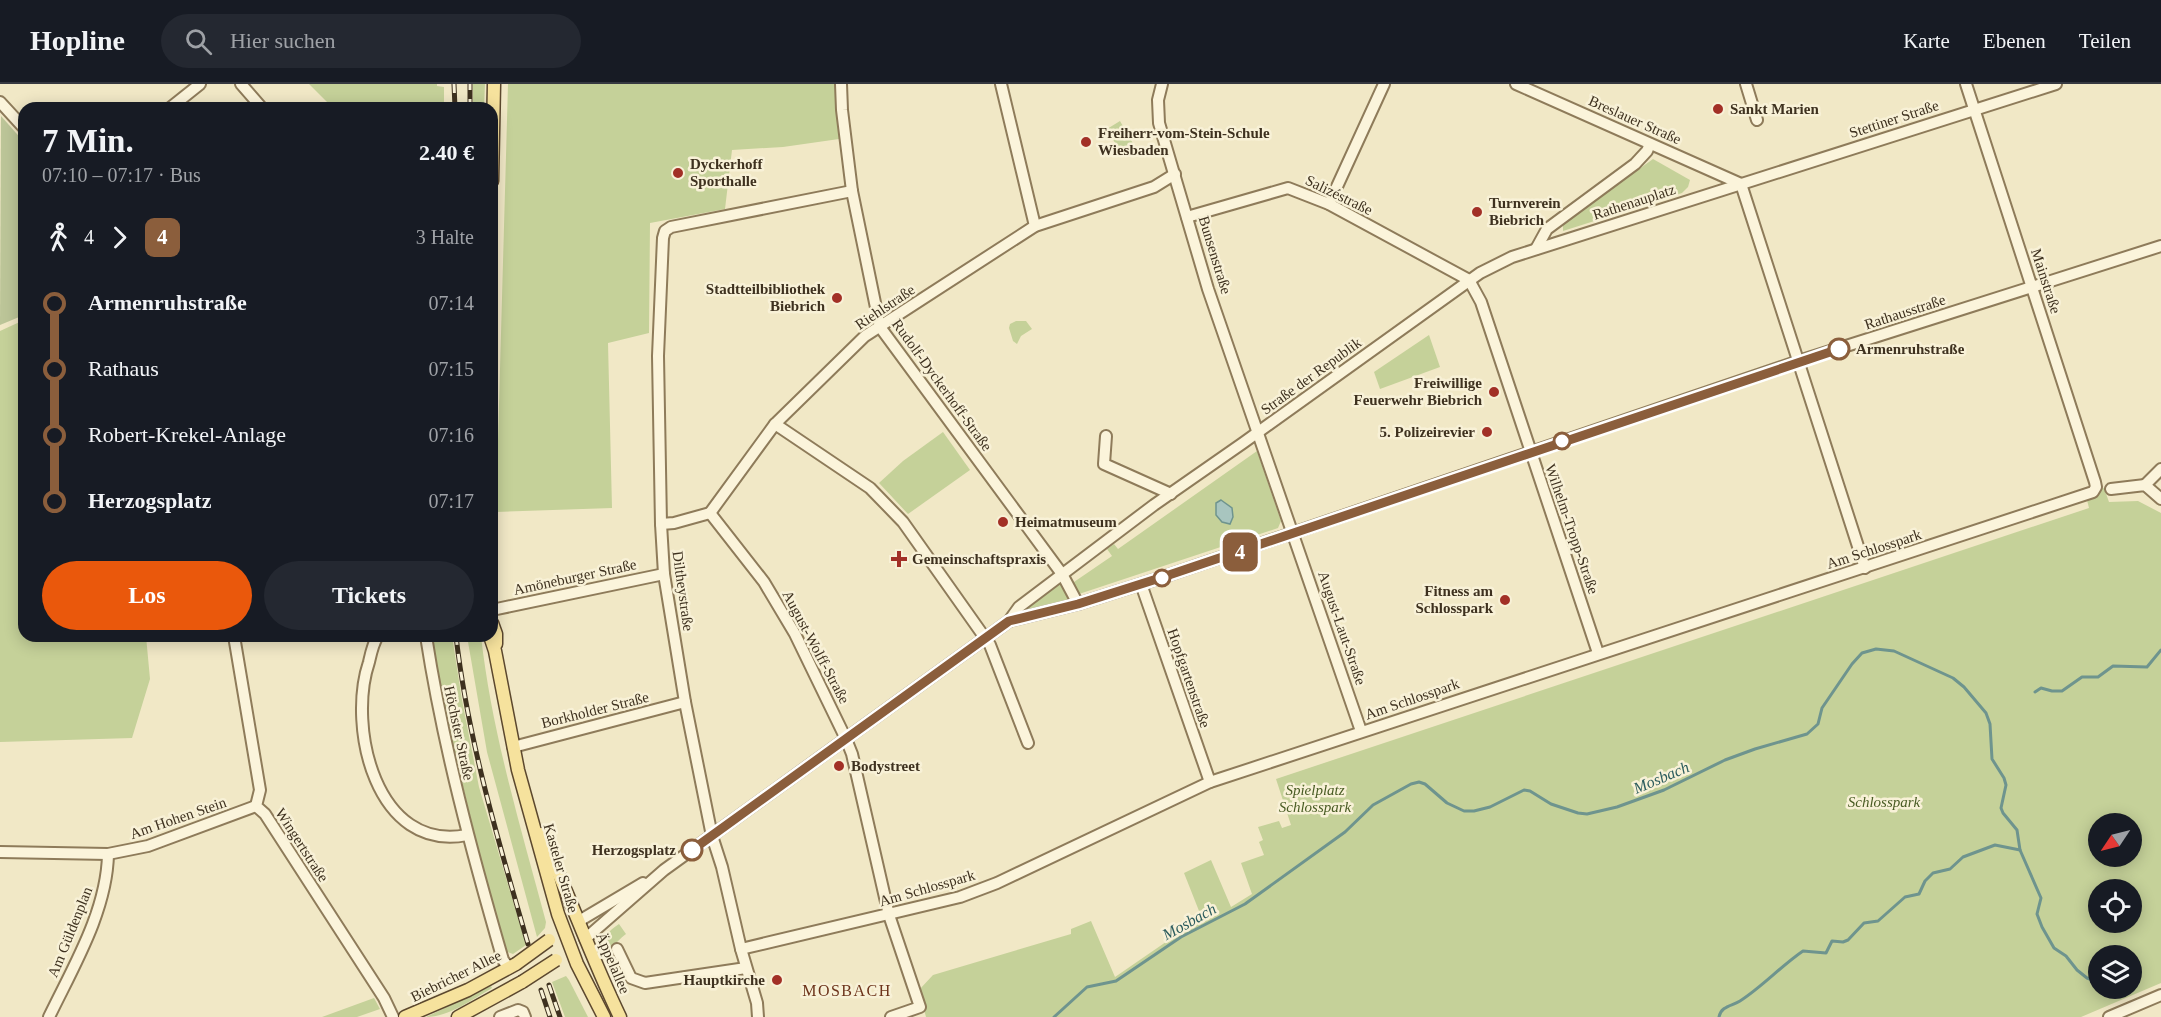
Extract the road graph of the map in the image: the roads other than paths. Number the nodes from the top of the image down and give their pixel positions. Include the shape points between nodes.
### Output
1 (200, 84) edge
2 (241, 84) edge
3 (495, 84) edge
4 (841, 84) edge
5 (1001, 84) edge
6 (1162, 84) edge
7 (1384, 84) edge
8 (1746, 84) edge
9 (1966, 84) edge
10 (2056, 84) edge
11 (1522, 85) edge
12 (178, 102) edge
13 (257, 102) edge
14 (494, 102) edge
15 (1, 104) edge
16 (1974, 110) junction
17 (1757, 120) dead end
18 (18, 122) edge
19 (1650, 144) junction
20 (1174, 174) junction
21 (1741, 184) junction
22 (852, 191) junction
23 (1329, 204) junction
24 (1187, 217) junction
25 (1035, 226) junction
26 (2161, 246) edge
27 (1536, 249) junction
28 (1468, 280) junction
29 (2032, 287) junction
30 (880, 327) junction
31 (1799, 362) junction
32 (776, 424) junction
33 (1258, 433) junction
34 (1106, 436) dead end
35 (1530, 452) junction
36 (2161, 469) edge
37 (2145, 485) junction
38 (2096, 487) joint
39 (2111, 489) dead end
40 (1171, 494) junction
41 (2161, 499) edge
42 (710, 513) junction
43 (661, 524) junction
44 (1293, 534) junction
45 (1865, 568) junction
46 (664, 574) junction
47 (1062, 574) junction
48 (1141, 584) junction
49 (1078, 604) junction
50 (498, 609) edge
51 (1009, 621) junction
52 (985, 638) junction
53 (235, 642) edge
54 (374, 642) edge
55 (427, 642) edge
56 (492, 642) edge
57 (496, 642) edge
58 (495, 651) junction
59 (1598, 653) junction
60 (685, 702) junction
61 (1361, 732) junction
62 (846, 739) junction
63 (1028, 743) dead end
64 (513, 747) junction
65 (1210, 782) junction
66 (524, 794) junction
67 (256, 806) junction
68 (467, 835) junction
69 (712, 836) junction
70 (0, 852) edge
71 (108, 854) junction
72 (664, 870) junction
73 (889, 915) junction
74 (579, 921) junction
75 (564, 930) junction
76 (585, 939) junction
77 (572, 949) junction
78 (617, 949) dead end
79 (741, 949) junction
80 (513, 965) junction
81 (746, 968) junction
82 (2161, 995) edge
83 (465, 1016) edge
84 (49, 1017) edge
85 (393, 1017) edge
86 (405, 1017) edge
87 (500, 1017) edge
88 (525, 1017) edge
89 (604, 1017) edge
90 (620, 1017) edge
91 (758, 1017) edge
92 (891, 1017) edge
93 (2109, 1017) edge

1 - 12 street
2 - 13 street
3 - 14 main road
4 - 22 street, Rudolf-Dyckerhoff-Straße
5 - 25 street
6 - 20 street, Bunsenstraße via 1159,123
7 - 23 street
8 - 17 street
9 - 16 street, Mainstraße
10 - 16 street, Stettiner Straße
11 - 19 street, Breslauer Straße
15 - 18 street
16 - 21 street, Stettiner Straße
16 - 29 street, Mainstraße
19 - 21 street, Breslauer Straße
19 - 27 street, Rathenauplatz via 1635,164 1547,228
20 - 24 street, Bunsenstraße
20 - 25 street, Riehlstraße via 1154,187
21 - 27 street, Rathenauplatz
21 - 31 street
22 - 30 street, Rudolf-Dyckerhoff-Straße
22 - 43 street, Diltheystraße via 665,231 658,356
23 - 24 street, Salizéstraße via 1288,188
23 - 28 street, Salizéstraße
24 - 33 street, Bunsenstraße
25 - 30 street, Riehlstraße
26 - 29 street, Rathausstraße
27 - 28 street, Rathenauplatz
28 - 33 street, Straße der Republik
28 - 35 street, Wilhelm-Tropp-Straße via 1482,302
29 - 31 street, Rathausstraße
29 - 38 street, Mainstraße
30 - 32 street, Riehlstraße via 865,336
30 - 47 street, Rudolf-Dyckerhoff-Straße
31 - 35 street, Rathausstraße
31 - 45 street
32 - 42 street, Riehlstraße
32 - 52 street via 870,488 897,516
33 - 40 street, Straße der Republik
33 - 44 street, Bunsenstraße
34 - 40 street via 1104,464
35 - 44 street, Rathausstraße
35 - 59 street, Wilhelm-Tropp-Straße
36 - 37 street
37 - 39 street
37 - 41 street
38 - 45 street, Am Schlosspark via 2091,494
40 - 47 street, Straße der Republik
42 - 43 street
42 - 62 street, August-Wolff-Straße via 764,582 795,634
43 - 46 street, Diltheystraße
44 - 48 street, Rathausstraße
44 - 61 street, August-Laut-Straße
45 - 59 street, Am Schlosspark
46 - 50 street, Amöneburger Straße
46 - 60 street, Diltheystraße
47 - 49 street, Rudolf-Dyckerhoff-Straße
47 - 51 street, Straße der Republik via 1019,607
48 - 49 street, Rathausstraße
48 - 65 street, Hopfgartenstraße
49 - 51 street, Rathausstraße
51 - 52 street, Straße der Republik
52 - 62 street, Straße der Republik
52 - 63 street
53 - 67 street, Wingertstraße via 260,790
54 - 68 street via 362,702 364,735 376,782 393,808 411,825 443,837
55 - 68 street, Höchster Straße
56 - 58 main road, Kasteler Straße
57 - 58 main road, Kasteler Straße
58 - 64 main road, Kasteler Straße
59 - 61 street, Am Schlosspark
60 - 64 street, Borkholder Straße
60 - 69 street, Diltheystraße
61 - 65 street, Am Schlosspark
62 - 69 street, Straße der Republik
62 - 73 street, August-Wolff-Straße
64 - 66 main road, Kasteler Straße
65 - 73 street, Am Schlosspark via 997,884 949,901
66 - 74 main road, Kasteler Straße
66 - 75 main road, Kasteler Straße
67 - 71 street, Am Hohen Stein via 148,846
67 - 85 street, Wingertstraße via 265,814
68 - 80 street, Höchster Straße via 503,960
69 - 72 street, Straße der Republik
69 - 79 street, Diltheystraße
70 - 71 street, Am Hohen Stein
71 - 84 street, Am Güldenplan via 108,872 98,911
72 - 74 street, Straße der Republik
72 - 76 street, Straße der Republik
73 - 79 street, Am Schlosspark
73 - 92 street, August-Wolff-Straße via 920,1006
74 - 75 main road, Biebricher Allee
74 - 76 main road, Äppelallee
75 - 77 main road, Kasteler Straße
75 - 80 main road, Biebricher Allee, bridge
76 - 77 main road
76 - 90 main road, Äppelallee
77 - 83 main road, bridge
77 - 89 main road, Äppelallee
78 - 81 street via 634,980 651,982
79 - 81 street, Diltheystraße
80 - 86 main road, Biebricher Allee via 468,990
81 - 91 street, Diltheystraße
82 - 93 street
87 - 88 street via 518,1010

